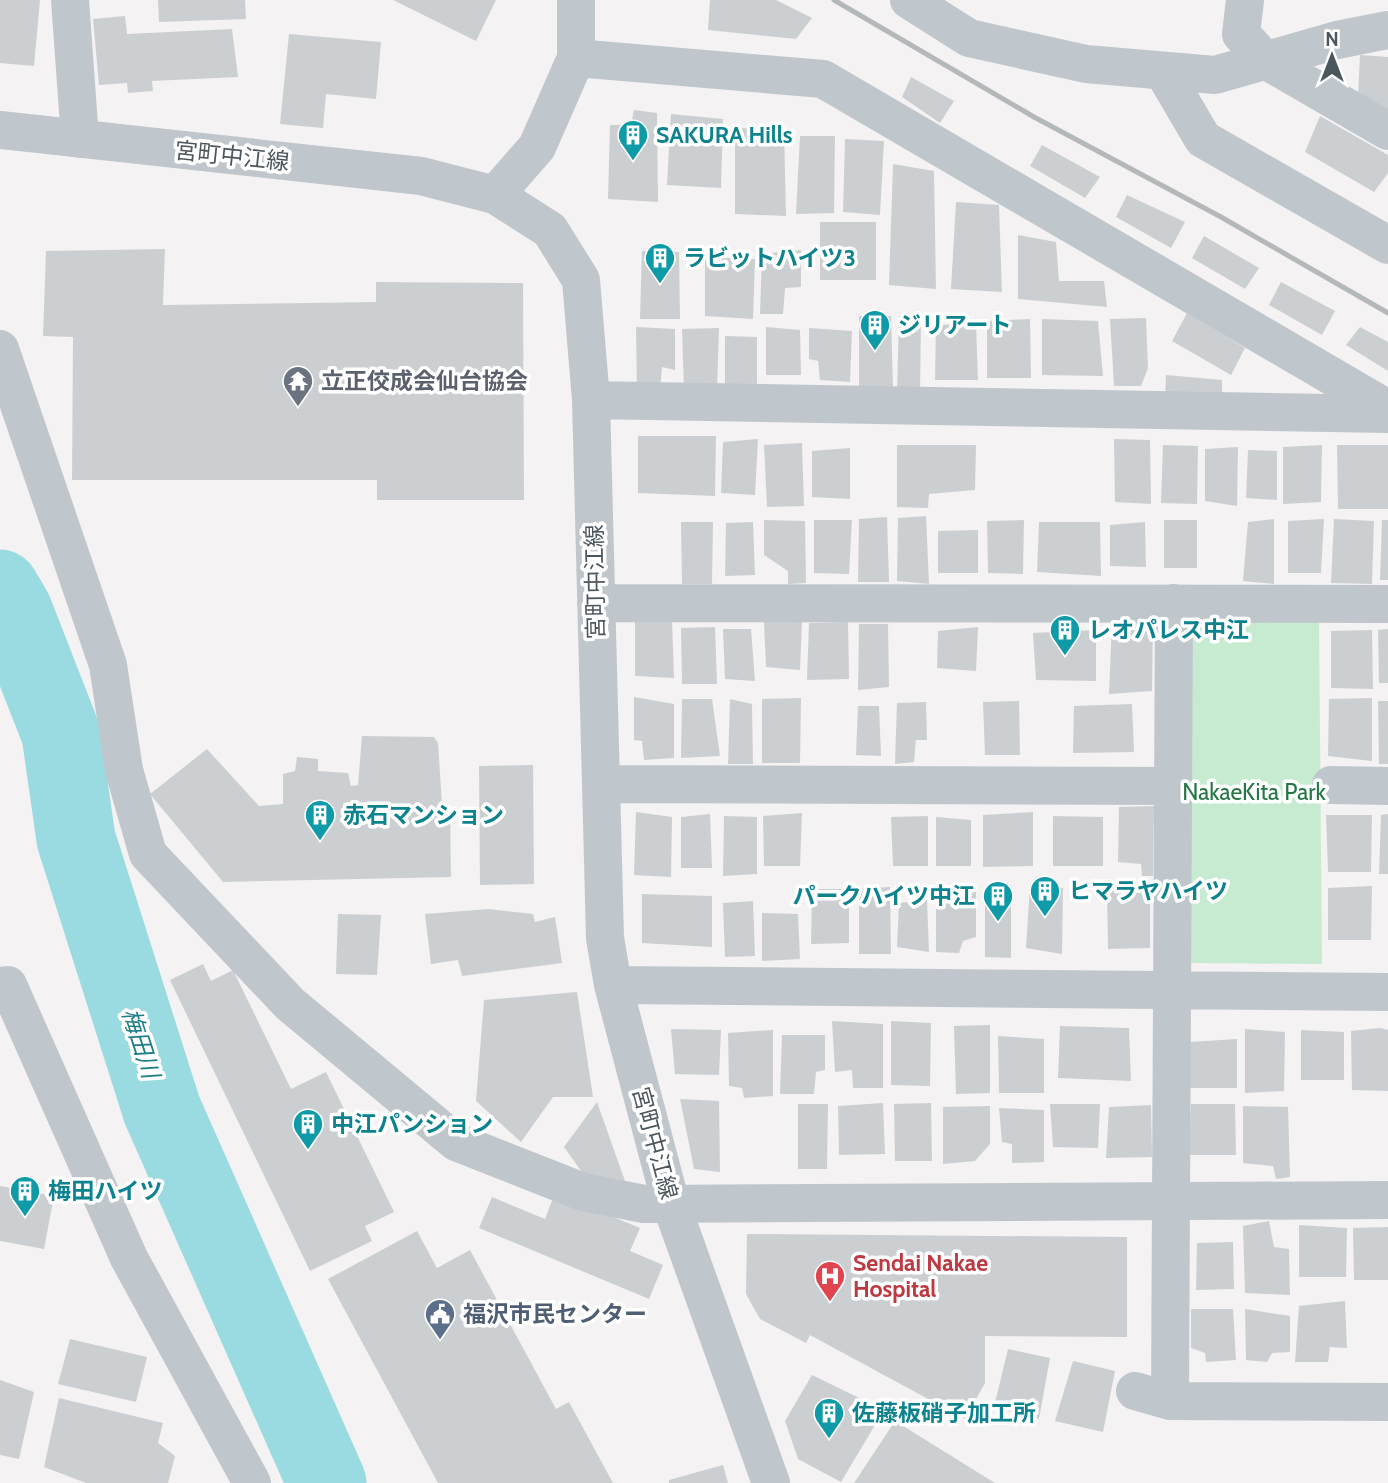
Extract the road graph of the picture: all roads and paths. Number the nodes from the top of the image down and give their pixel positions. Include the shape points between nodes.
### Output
1 (70, 0) edge
2 (576, 0) edge
3 (909, 0) edge
4 (1245, 0) edge
5 (1388, 30) edge
6 (576, 58) junction
7 (1265, 60) junction
8 (1163, 71) junction
9 (0, 131) edge
10 (1388, 131) edge
11 (80, 139) junction
12 (495, 195) junction
13 (1388, 245) edge
14 (0, 349) edge
15 (591, 400) junction
16 (1388, 409) edge
17 (1388, 415) edge
18 (596, 603) junction
19 (1174, 603) junction
20 (1388, 604) edge
21 (601, 784) junction
22 (1331, 785) dead end
23 (1173, 786) junction
24 (1388, 786) edge
25 (613, 985) junction
26 (0, 986) edge
27 (1172, 990) junction
28 (1388, 992) edge
29 (1171, 1199) junction
30 (1388, 1200) edge
31 (671, 1204) junction
32 (1388, 1402) edge
33 (252, 1483) edge
34 (771, 1483) edge

1 - 11 street
2 - 6 street
3 - 8 street via 970,38 1086,64
4 - 7 street via 1241,34
5 - 7 street
6 - 12 street via 537,147
6 - 16 street via 823,79
7 - 8 street via 1215,75
7 - 10 street
8 - 13 street via 1203,139
9 - 11 street, 宮町中江線
11 - 12 street, 宮町中江線 via 421,176
12 - 15 street, 宮町中江線 via 550,230 581,280
14 - 31 street via 108,664 124,770 148,854 290,1004 456,1142 583,1192 644,1204
15 - 17 street
15 - 18 street, 宮町中江線
18 - 19 street
18 - 21 street, 宮町中江線
19 - 20 street
19 - 23 street
21 - 23 street
21 - 25 street, 宮町中江線 via 605,938
22 - 24 street
23 - 27 street
25 - 27 street
25 - 31 street, 宮町中江線
26 - 33 street via 8,985 129,1258
27 - 28 street
27 - 29 street
29 - 30 street
29 - 31 street
29 - 32 street via 1152,1396
31 - 34 street, 宮町中江線

